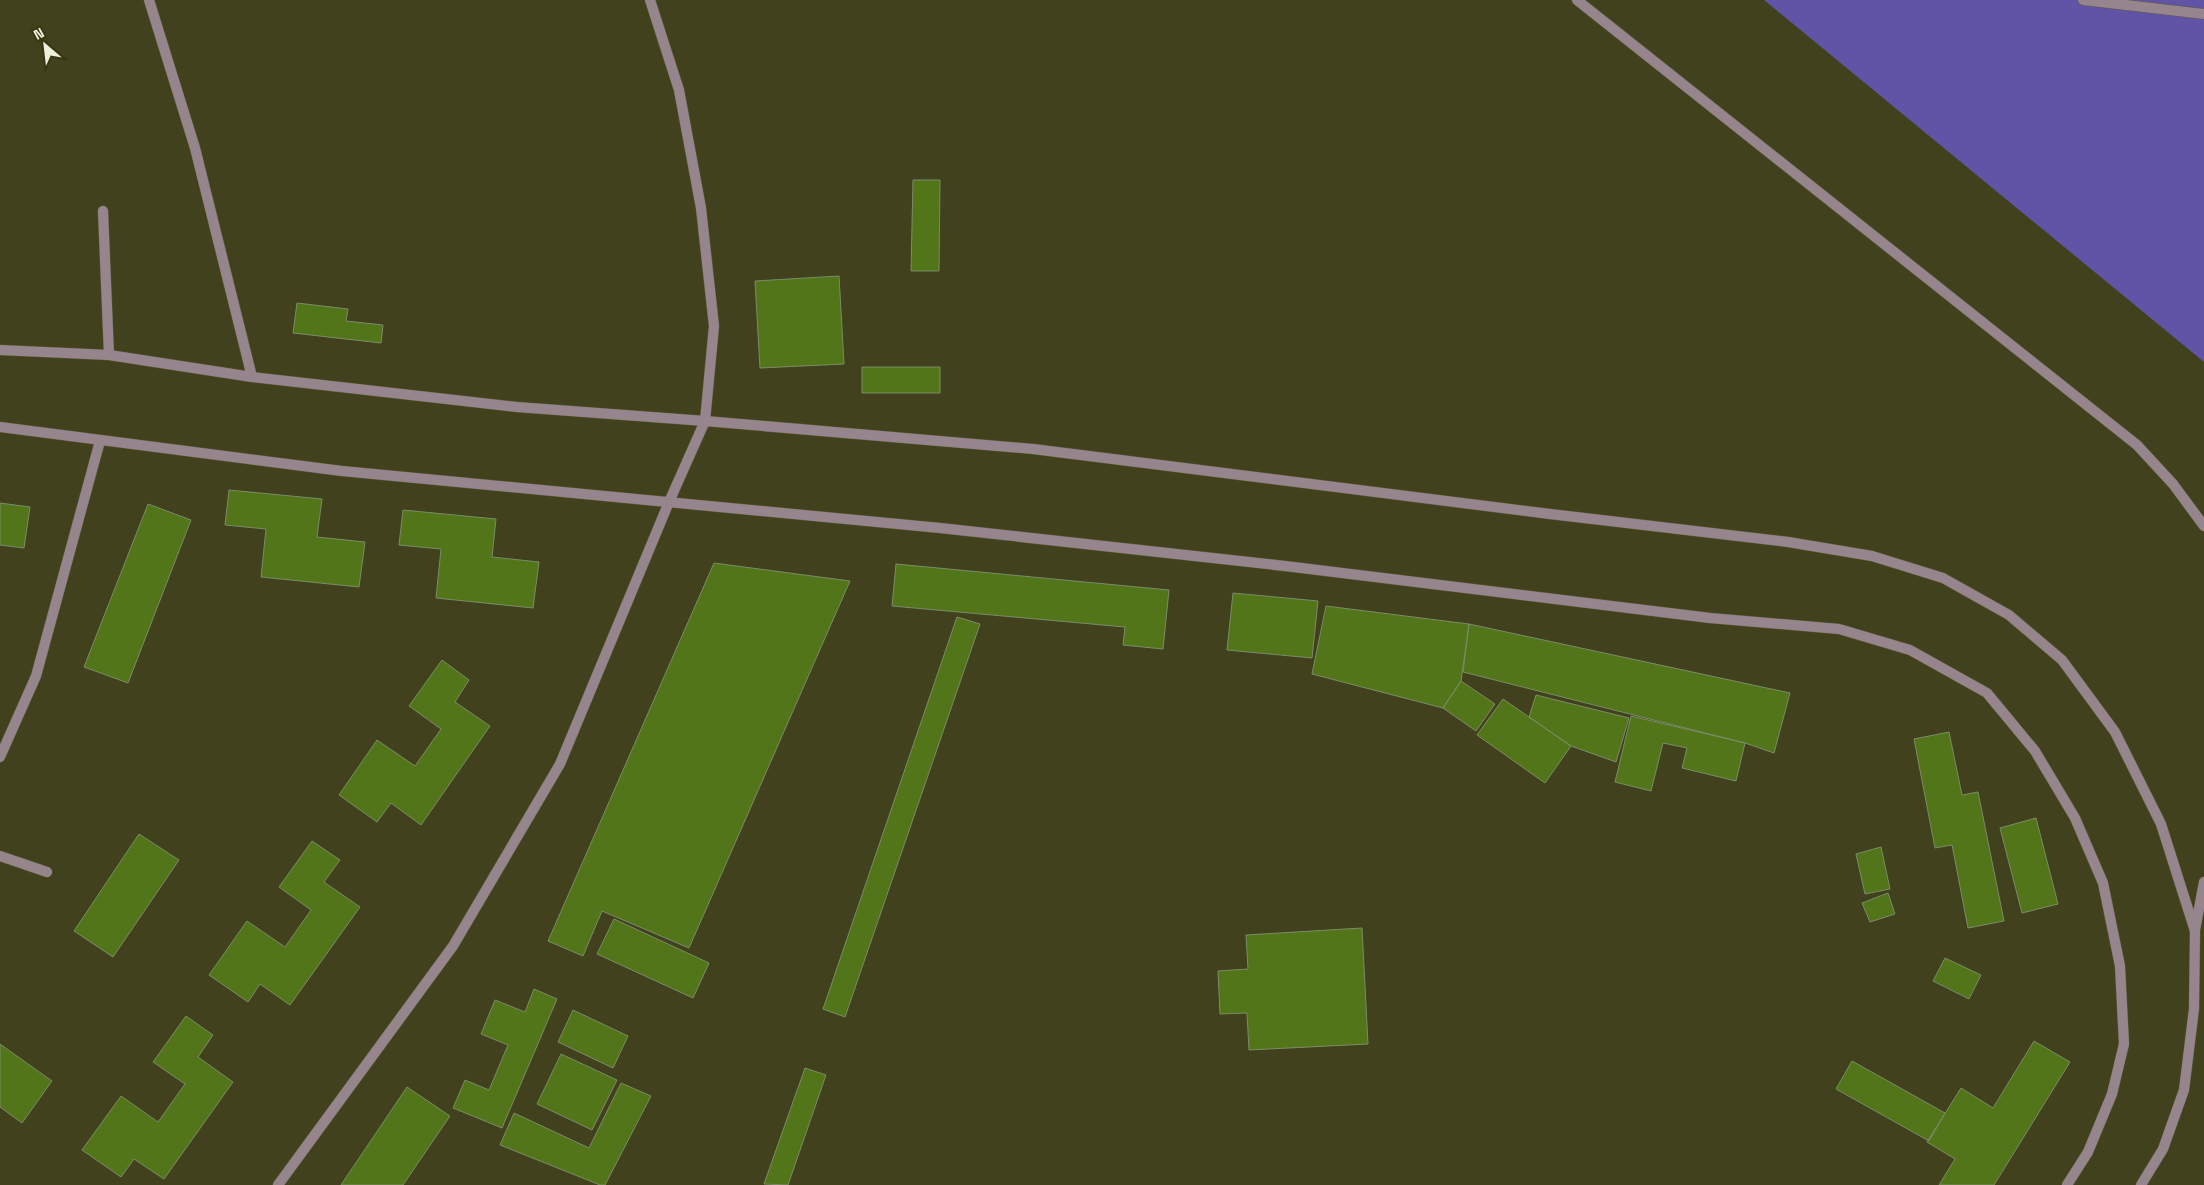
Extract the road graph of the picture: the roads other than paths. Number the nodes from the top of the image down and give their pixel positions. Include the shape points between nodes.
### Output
1 (149, 0) edge
2 (650, 0) edge
3 (1577, 0) edge
4 (2083, 0) edge
5 (2204, 14) edge
6 (103, 211) dead end
7 (0, 350) edge
8 (109, 355) junction
9 (252, 376) junction
10 (705, 421) junction
11 (0, 427) edge
12 (100, 441) junction
13 (669, 502) junction
14 (2204, 526) edge
15 (0, 757) edge
16 (0, 856) edge
17 (47, 872) dead end
18 (2204, 882) edge
19 (2195, 931) junction
20 (278, 1185) edge
21 (2067, 1185) edge
22 (2142, 1185) edge

1 - 9 street via 195,148
2 - 10 street via 679,90 702,208 714,326
3 - 14 street via 2138,445 2174,484
4 - 5 street
6 - 8 street
7 - 8 street
8 - 9 street
9 - 10 street via 517,407
10 - 13 street
10 - 19 street via 1033,450 1788,542 1872,556 1944,578 2009,615 2062,660 2115,732 2161,824
11 - 12 street
12 - 13 street via 342,471
12 - 15 street via 36,676
13 - 20 street via 560,764 453,946
13 - 21 street via 940,528 1710,618 1839,629 1910,650 1987,694 2035,751 2075,818 2103,883 2120,966 2124,1044 2112,1094 2088,1152
16 - 17 street
18 - 19 street
19 - 22 street via 2194,1009 2184,1090 2163,1149

